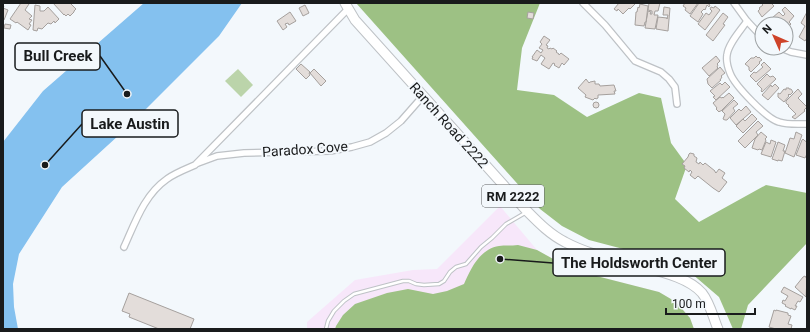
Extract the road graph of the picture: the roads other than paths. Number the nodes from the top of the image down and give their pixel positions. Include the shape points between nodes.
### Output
1 (583, 3) edge
2 (734, 3) edge
3 (347, 6) edge
4 (747, 21) junction
5 (754, 28) edge
6 (794, 53) edge
7 (807, 55) edge
8 (423, 96) junction
9 (677, 104) dead end
10 (807, 124) edge
11 (195, 165) junction
12 (527, 211) junction
13 (124, 247) dead end
14 (326, 329) edge
15 (718, 329) edge

1 - 9 street via 635,61 661,72 669,79 675,87
2 - 4 street
3 - 8 main road, Ranch Road 2222 / RM 2222 via 355,20
3 - 11 street
4 - 5 street
4 - 10 street via 727,54 730,74 736,84 773,120 780,123
6 - 7 street
8 - 11 street, Paradox Cove via 401,121 386,133 358,146 330,150 217,156
8 - 12 main road, Ranch Road 2222 / RM 2222
11 - 13 street via 167,179 152,192
12 - 14 lane via 506,224 466,264 456,267 439,284 424,285 403,281 354,294 334,311
12 - 15 main road, Ranch Road 2222 / RM 2222 via 541,226 564,242 690,283 701,292 709,304

